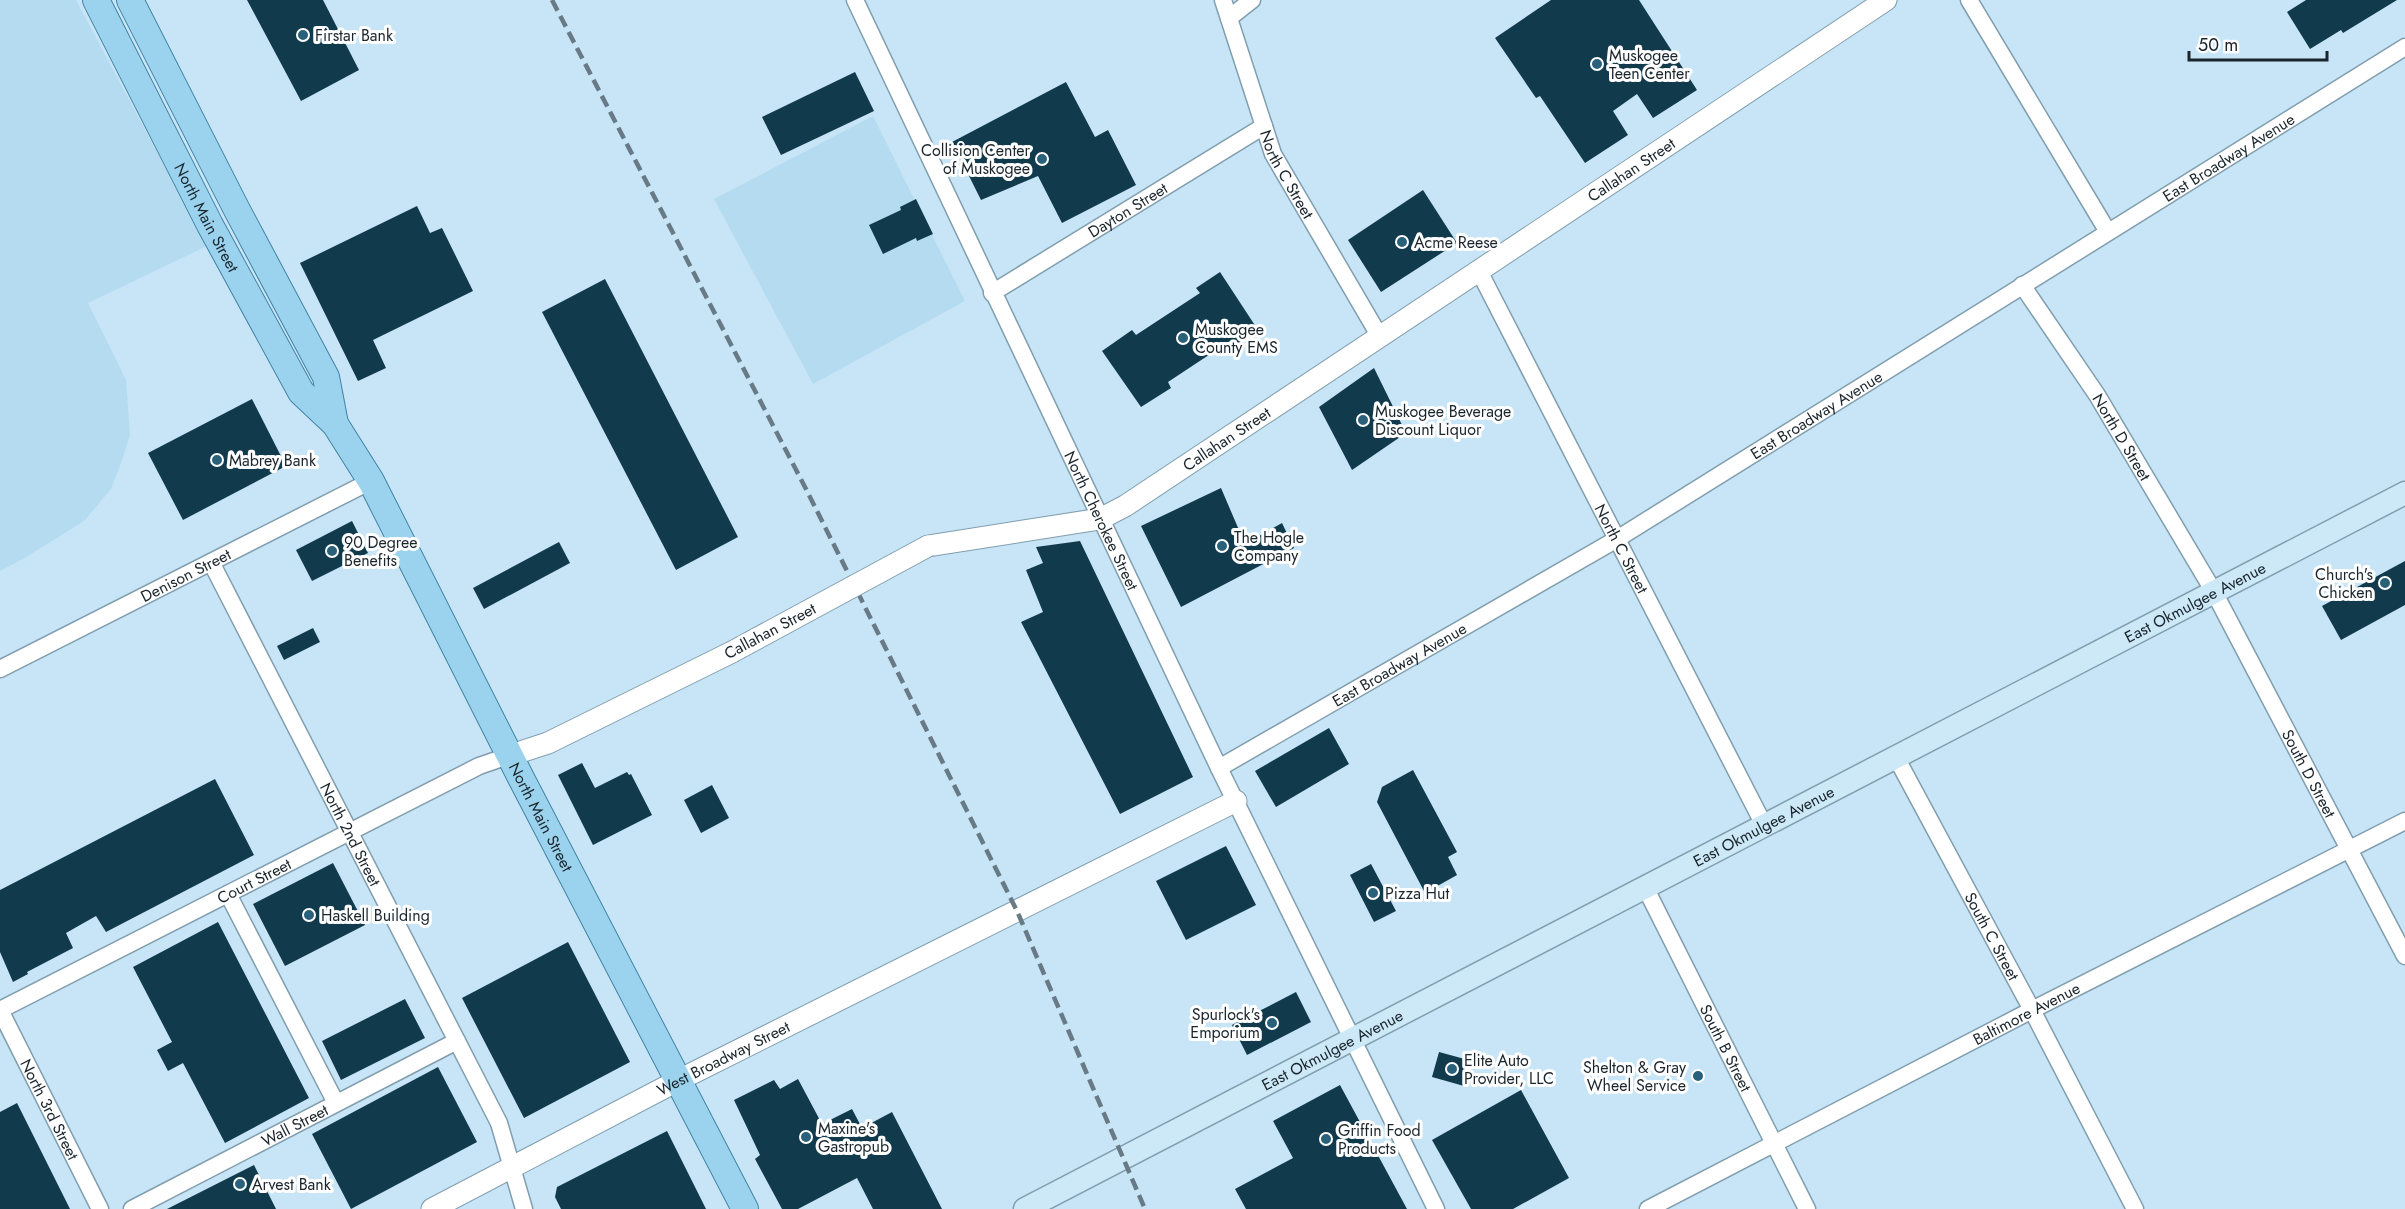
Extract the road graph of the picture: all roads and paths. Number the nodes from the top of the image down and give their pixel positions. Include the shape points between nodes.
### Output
1 (96, 0) edge
2 (130, 0) edge
3 (855, 0) edge
4 (1223, 0) edge
5 (1252, 0) edge
6 (1886, 0) edge
7 (1969, 0) edge
8 (1228, 18) junction
9 (2405, 47) edge
10 (1264, 126) junction
11 (2108, 232) junction
12 (1479, 271) junction
13 (2022, 285) junction
14 (992, 293) junction
15 (1380, 337) junction
16 (335, 424) junction
17 (371, 481) junction
18 (2405, 494) edge
19 (1100, 519) junction
20 (1617, 539) junction
21 (211, 562) junction
22 (2214, 592) junction
23 (0, 669) edge
24 (511, 755) junction
25 (1897, 759) junction
26 (1219, 768) junction
27 (1236, 801) junction
28 (2405, 821) edge
29 (1764, 825) junction
30 (350, 832) junction
31 (2349, 851) junction
32 (1645, 887) junction
33 (228, 894) junction
34 (2405, 956) edge
35 (0, 1010) edge
36 (2032, 1010) junction
37 (1353, 1039) junction
38 (457, 1041) junction
39 (680, 1080) junction
40 (336, 1103) junction
41 (1774, 1145) junction
42 (512, 1167) junction
43 (100, 1209) edge
44 (132, 1209) edge
45 (432, 1209) edge
46 (524, 1209) edge
47 (745, 1209) edge
48 (1025, 1209) edge
49 (1436, 1209) edge
50 (1648, 1209) edge
51 (1808, 1209) edge
52 (2135, 1209) edge

1 - 16 main road, North Main Street via 210,225 301,392
2 - 16 main road, North Main Street via 326,377
3 - 14 street, North Cherokee Street
4 - 8 street, North C Street
5 - 8 street
6 - 12 street, Callahan Street
7 - 11 street
8 - 10 street, North C Street
9 - 11 street, East Broadway Avenue
10 - 14 street, Dayton Street
10 - 15 street, North C Street via 1273,154
11 - 13 street, East Broadway Avenue
12 - 15 street, Callahan Street
12 - 20 street, North C Street
13 - 20 street, East Broadway Avenue
13 - 22 street, North D Street via 2097,395
14 - 19 street, North Cherokee Street
15 - 19 street, Callahan Street
16 - 17 main road, North Main Street
17 - 21 street, Denison Street
17 - 24 main road, North Main Street
18 - 22 main road, East Okmulgee Avenue
19 - 24 street, Callahan Street, bridge via 928,546 732,652 548,743
19 - 26 street, North Cherokee Street
20 - 26 street, East Broadway Avenue
20 - 29 street, North C Street
21 - 23 street, Denison Street
21 - 30 street, North 2nd Street
22 - 25 main road, East Okmulgee Avenue
22 - 31 street, South D Street
24 - 30 street, Court Street via 479,766
24 - 39 main road, North Main Street
25 - 29 main road, East Okmulgee Avenue
25 - 36 street, South C Street
26 - 27 street, North Cherokee Street
27 - 37 street, North Cherokee Street
27 - 39 street, West Broadway Street
28 - 31 street, Baltimore Avenue
29 - 32 main road, East Okmulgee Avenue
30 - 33 street, Court Street
30 - 38 street, North 2nd Street
31 - 34 street, South D Street
31 - 36 street, Baltimore Avenue
32 - 37 main road, East Okmulgee Avenue
32 - 41 street, South B Street
33 - 35 street, Court Street
33 - 40 street
35 - 43 street, North 3rd Street
36 - 41 street, Baltimore Avenue
36 - 52 street, South C Street
37 - 48 main road, East Okmulgee Avenue
37 - 49 street, North Cherokee Street
38 - 40 street, Wall Street
38 - 42 street, North 2nd Street via 499,1123
39 - 42 street, West Broadway Street
39 - 47 main road, North Main Street
40 - 44 street, Wall Street
41 - 50 street, Baltimore Avenue
41 - 51 street, South B Street
42 - 45 street, West Broadway Street
42 - 46 street, North 2nd Street

